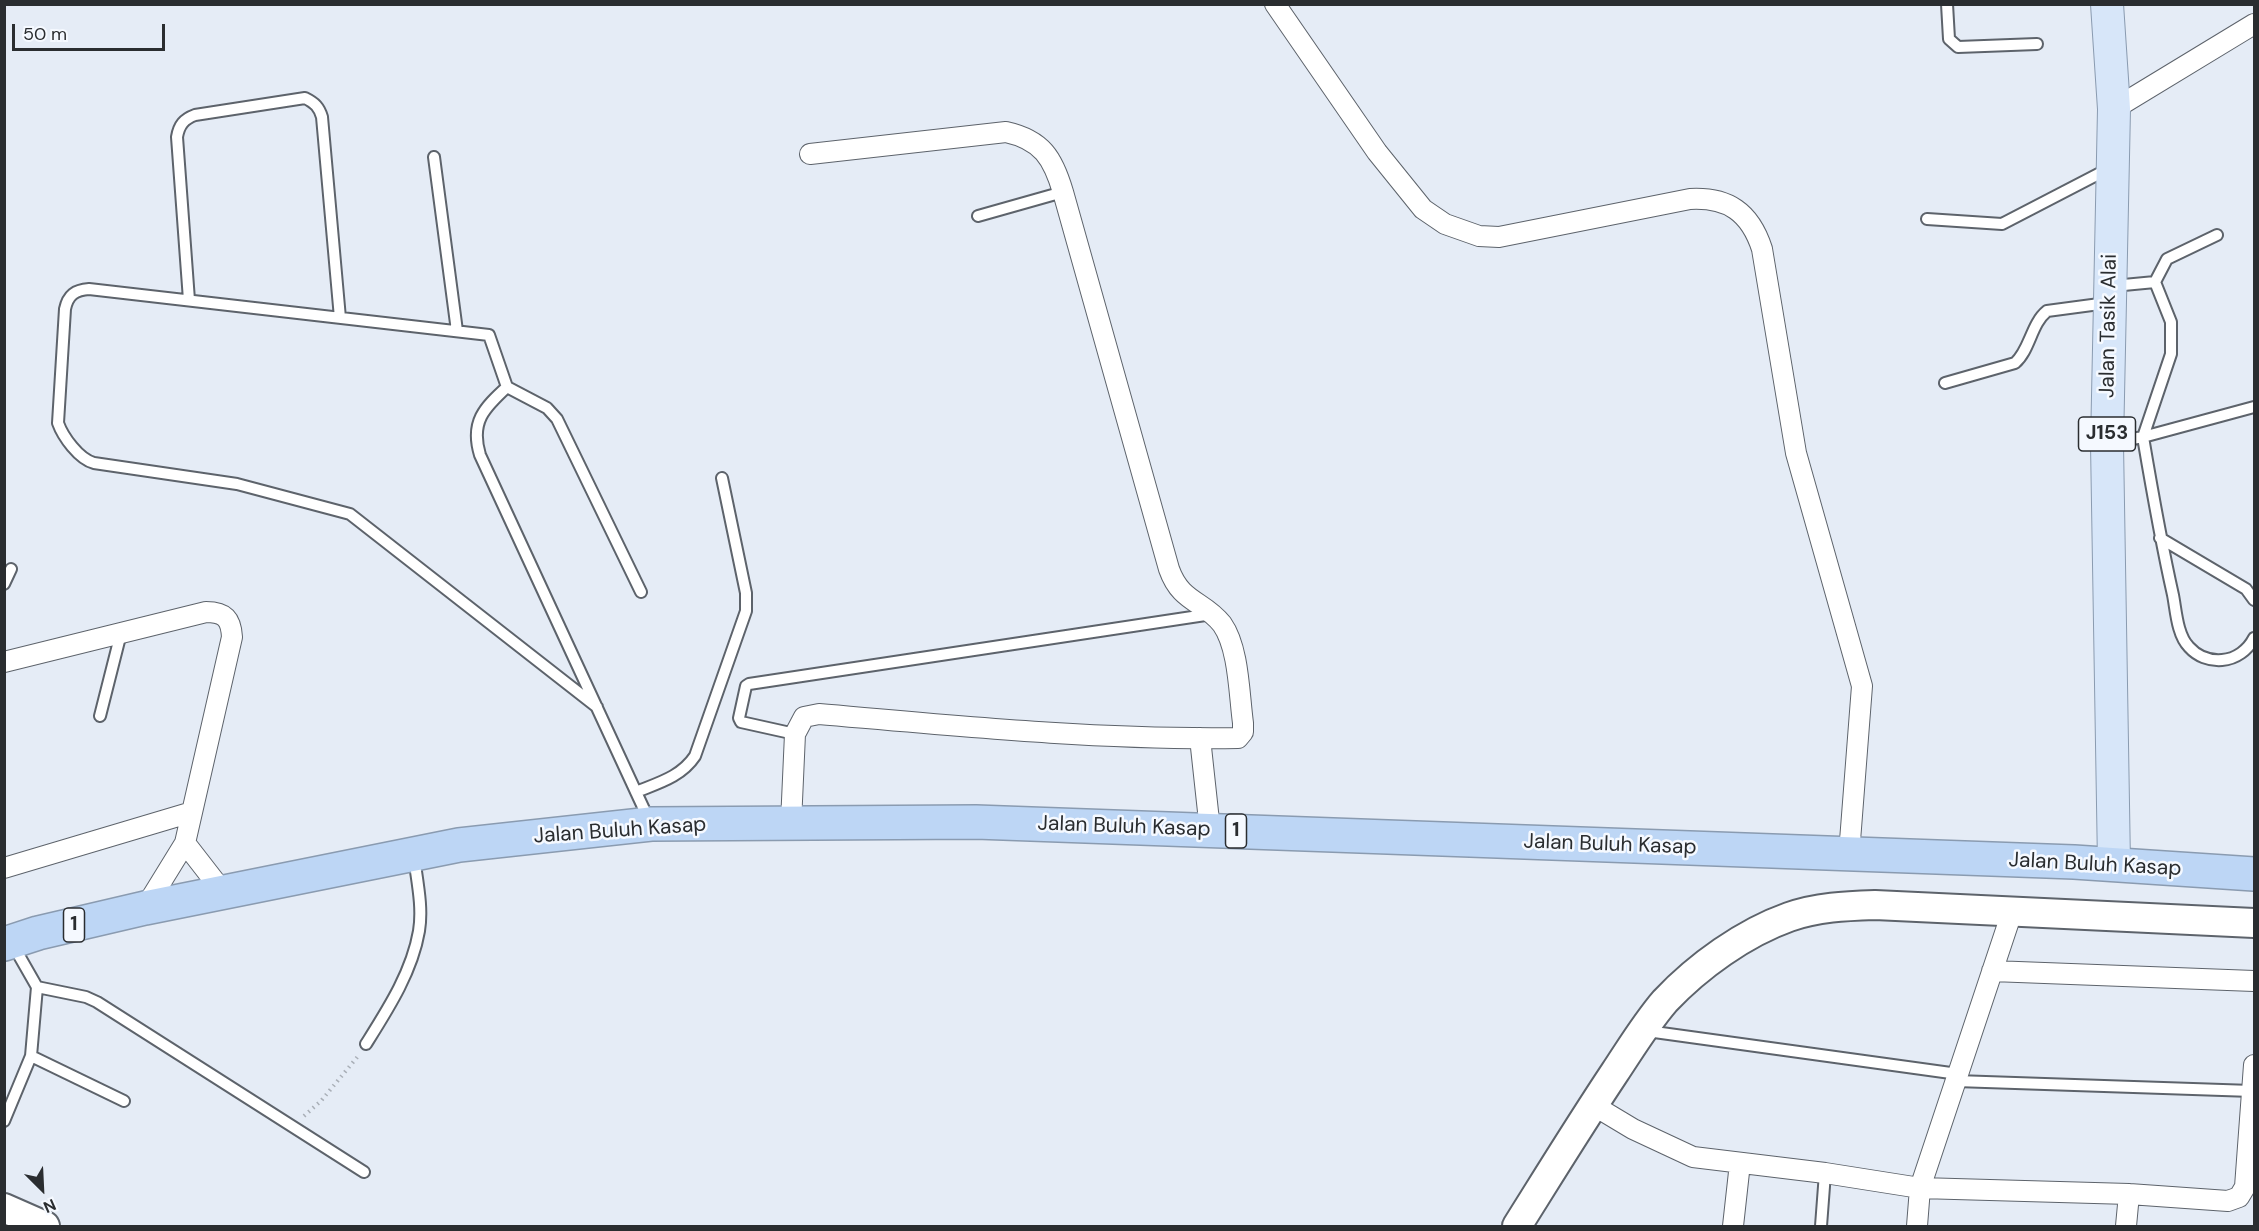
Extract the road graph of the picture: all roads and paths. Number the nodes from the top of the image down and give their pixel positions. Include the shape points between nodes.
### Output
1 (1275, 4) edge
2 (1947, 4) edge
3 (2107, 4) edge
4 (2254, 24) edge
5 (2037, 44) dead end
6 (2114, 109) junction
7 (810, 154) dead end
8 (434, 158) dead end
9 (2113, 166) junction
10 (1063, 192) junction
11 (978, 216) dead end
12 (1927, 219) dead end
13 (2217, 235) dead end
14 (2155, 282) junction
15 (2110, 295) junction
16 (189, 300) junction
17 (340, 318) junction
18 (457, 331) junction
19 (1945, 383) dead end
20 (507, 387) junction
21 (2254, 407) edge
22 (2143, 437) junction
23 (2107, 444) junction
24 (722, 478) dead end
25 (2160, 538) junction
26 (10, 569) dead end
27 (4, 584) edge
28 (641, 592) dead end
29 (2254, 600) edge
30 (1212, 614) junction
31 (121, 633) junction
32 (2254, 638) edge
33 (4, 662) edge
34 (597, 707) junction
35 (100, 716) dead end
36 (795, 734) junction
37 (1200, 738) junction
38 (636, 792) junction
39 (192, 812) junction
40 (790, 823) junction
41 (651, 824) junction
42 (1210, 830) junction
43 (185, 843) junction
44 (413, 854) junction
45 (1849, 854) junction
46 (2114, 864) junction
47 (4, 868) edge
48 (2254, 874) edge
49 (223, 892) junction
50 (145, 908) junction
51 (2012, 912) junction
52 (2254, 923) edge
53 (8, 943) edge
54 (1992, 971) junction
55 (2254, 981) edge
56 (36, 987) junction
57 (1643, 1030) junction
58 (366, 1044) joint
59 (31, 1056) junction
60 (2254, 1065) edge
61 (1957, 1077) junction
62 (2252, 1090) junction
63 (124, 1101) dead end
64 (1593, 1105) junction
65 (4, 1121) edge
66 (291, 1126) junction
67 (1740, 1163) junction
68 (364, 1173) dead end
69 (1825, 1173) junction
70 (1920, 1188) junction
71 (2128, 1194) junction
72 (4, 1208) edge
73 (45, 1227) edge
74 (1517, 1227) edge
75 (1733, 1227) edge
76 (1821, 1227) edge
77 (1917, 1227) edge
78 (2126, 1227) edge

1 - 45 street via 1377,152 1423,209 1439,221 1479,236 1499,237 1706,198 1736,209 1748,220 1762,249 1796,453 1862,686
2 - 5 lane via 1949,39 1958,47
3 - 6 main road, Jalan Tasik Alai / J153
4 - 6 street
6 - 9 main road, Jalan Tasik Alai / J153
7 - 10 street via 1006,132 1033,141 1043,150
8 - 18 lane
9 - 12 lane via 2002,224
9 - 15 main road, Jalan Tasik Alai / J153
10 - 11 lane
10 - 30 street via 1169,568 1183,593
13 - 14 lane via 2167,259
14 - 15 lane
14 - 22 lane via 2171,322 2171,354
15 - 19 lane via 2047,311 2015,363
15 - 23 main road, Jalan Tasik Alai / J153
16 - 17 lane
16 - 17 lane via 177,137 182,123 195,115 305,98 314,102 322,117
16 - 34 lane via 89,289 80,289 67,300 58,423 84,459 237,484 350,514
17 - 18 lane
18 - 20 lane via 489,335
20 - 28 lane via 541,404 557,419
20 - 34 lane via 483,411 478,421 477,444
21 - 22 lane
22 - 23 lane
22 - 25 lane
23 - 46 main road, Jalan Tasik Alai / J153
24 - 38 lane via 746,593 746,611 695,756 675,776
25 - 29 lane via 2246,589
25 - 32 lane via 2187,646 2200,656 2224,660 2239,655
26 - 27 lane
30 - 36 lane via 746,686 741,722
30 - 37 street via 1230,642 1243,732 1238,738
31 - 33 street
31 - 35 lane
31 - 39 street via 206,612 226,617 231,627 232,638
34 - 38 lane
36 - 37 street via 804,717 819,714 1006,730
36 - 40 street
37 - 42 street
38 - 41 lane
39 - 43 street
39 - 47 street
40 - 41 highway, Jalan Buluh Kasap / 1
40 - 42 highway, Jalan Buluh Kasap / 1 via 976,822
41 - 44 highway, Jalan Buluh Kasap / 1 via 459,844
42 - 45 highway, Jalan Buluh Kasap / 1
43 - 49 street
43 - 50 street
44 - 49 highway, Jalan Buluh Kasap / 1
44 - 58 lane via 419,930 406,974
45 - 46 highway, Jalan Buluh Kasap / 1
46 - 48 highway, Jalan Buluh Kasap / 1
49 - 50 highway, Jalan Buluh Kasap / 1
50 - 53 highway, Jalan Buluh Kasap / 1
51 - 52 street
51 - 54 street
51 - 57 street via 1875,905 1831,907 1790,917 1750,935 1695,974
53 - 56 lane
54 - 55 street
54 - 61 street
56 - 59 lane
56 - 66 lane via 97,1002
57 - 61 lane
57 - 64 street
58 - 66 path via 321,1101
59 - 63 lane
59 - 65 lane
60 - 62 street
61 - 62 lane
61 - 70 street
62 - 71 street via 2243,1193 2234,1200
64 - 67 street via 1688,1155
64 - 74 street
66 - 68 lane
67 - 69 street
67 - 75 street
69 - 70 street
69 - 76 lane
70 - 71 street
70 - 77 street
71 - 78 street
72 - 73 street

